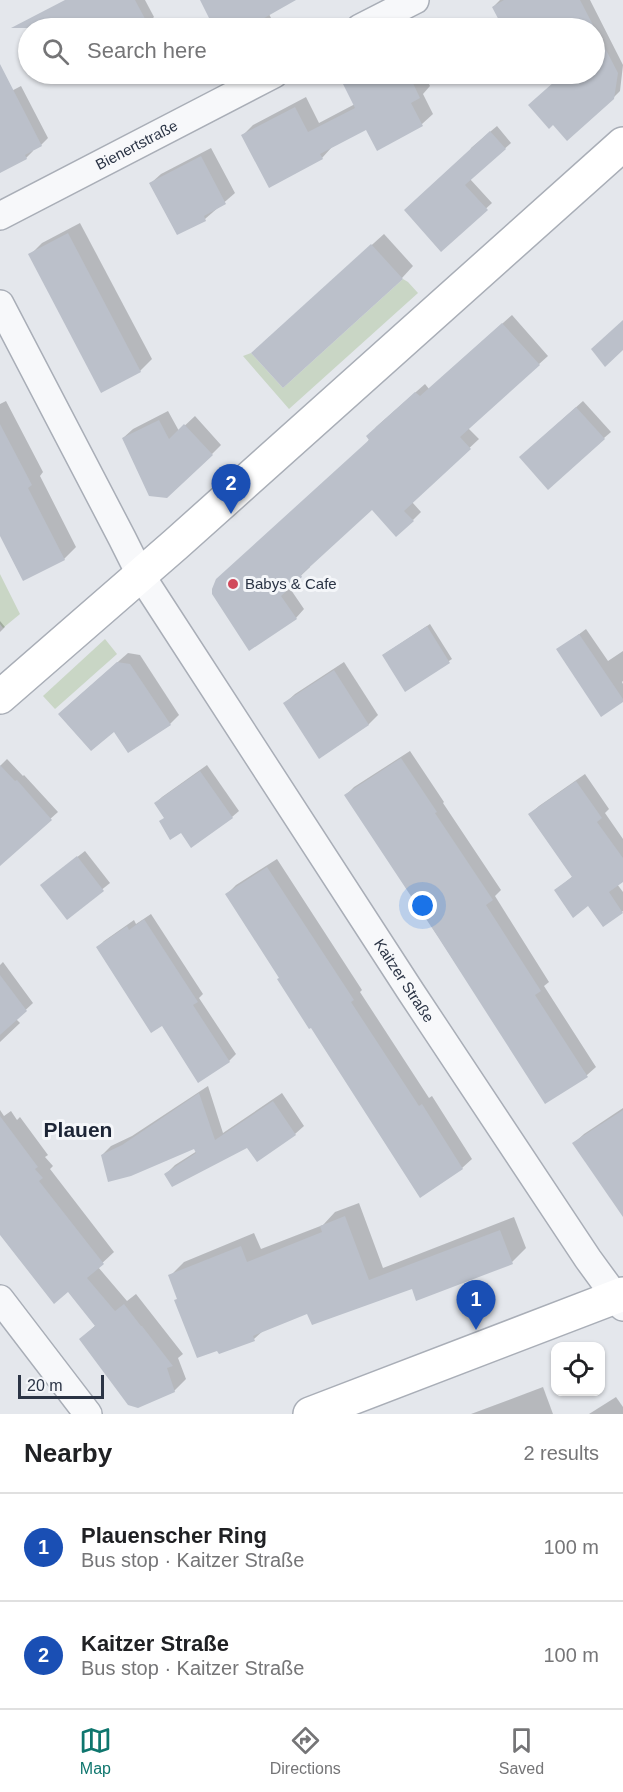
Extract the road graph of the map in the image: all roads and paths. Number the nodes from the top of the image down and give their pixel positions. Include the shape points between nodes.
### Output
1 (415, 0) edge
2 (380, 18) edge
3 (255, 84) edge
4 (623, 144) edge
5 (0, 216) edge
6 (0, 304) edge
7 (140, 574) junction
8 (0, 698) edge
9 (0, 1299) edge
10 (620, 1299) edge
11 (88, 1414) edge
12 (310, 1414) edge

1 - 2 street
3 - 5 street, Bienertstraße
4 - 7 street
6 - 7 street, Kaitzer Straße
7 - 8 street
7 - 10 street, Kaitzer Straße via 588,1259
9 - 11 street
10 - 12 street

